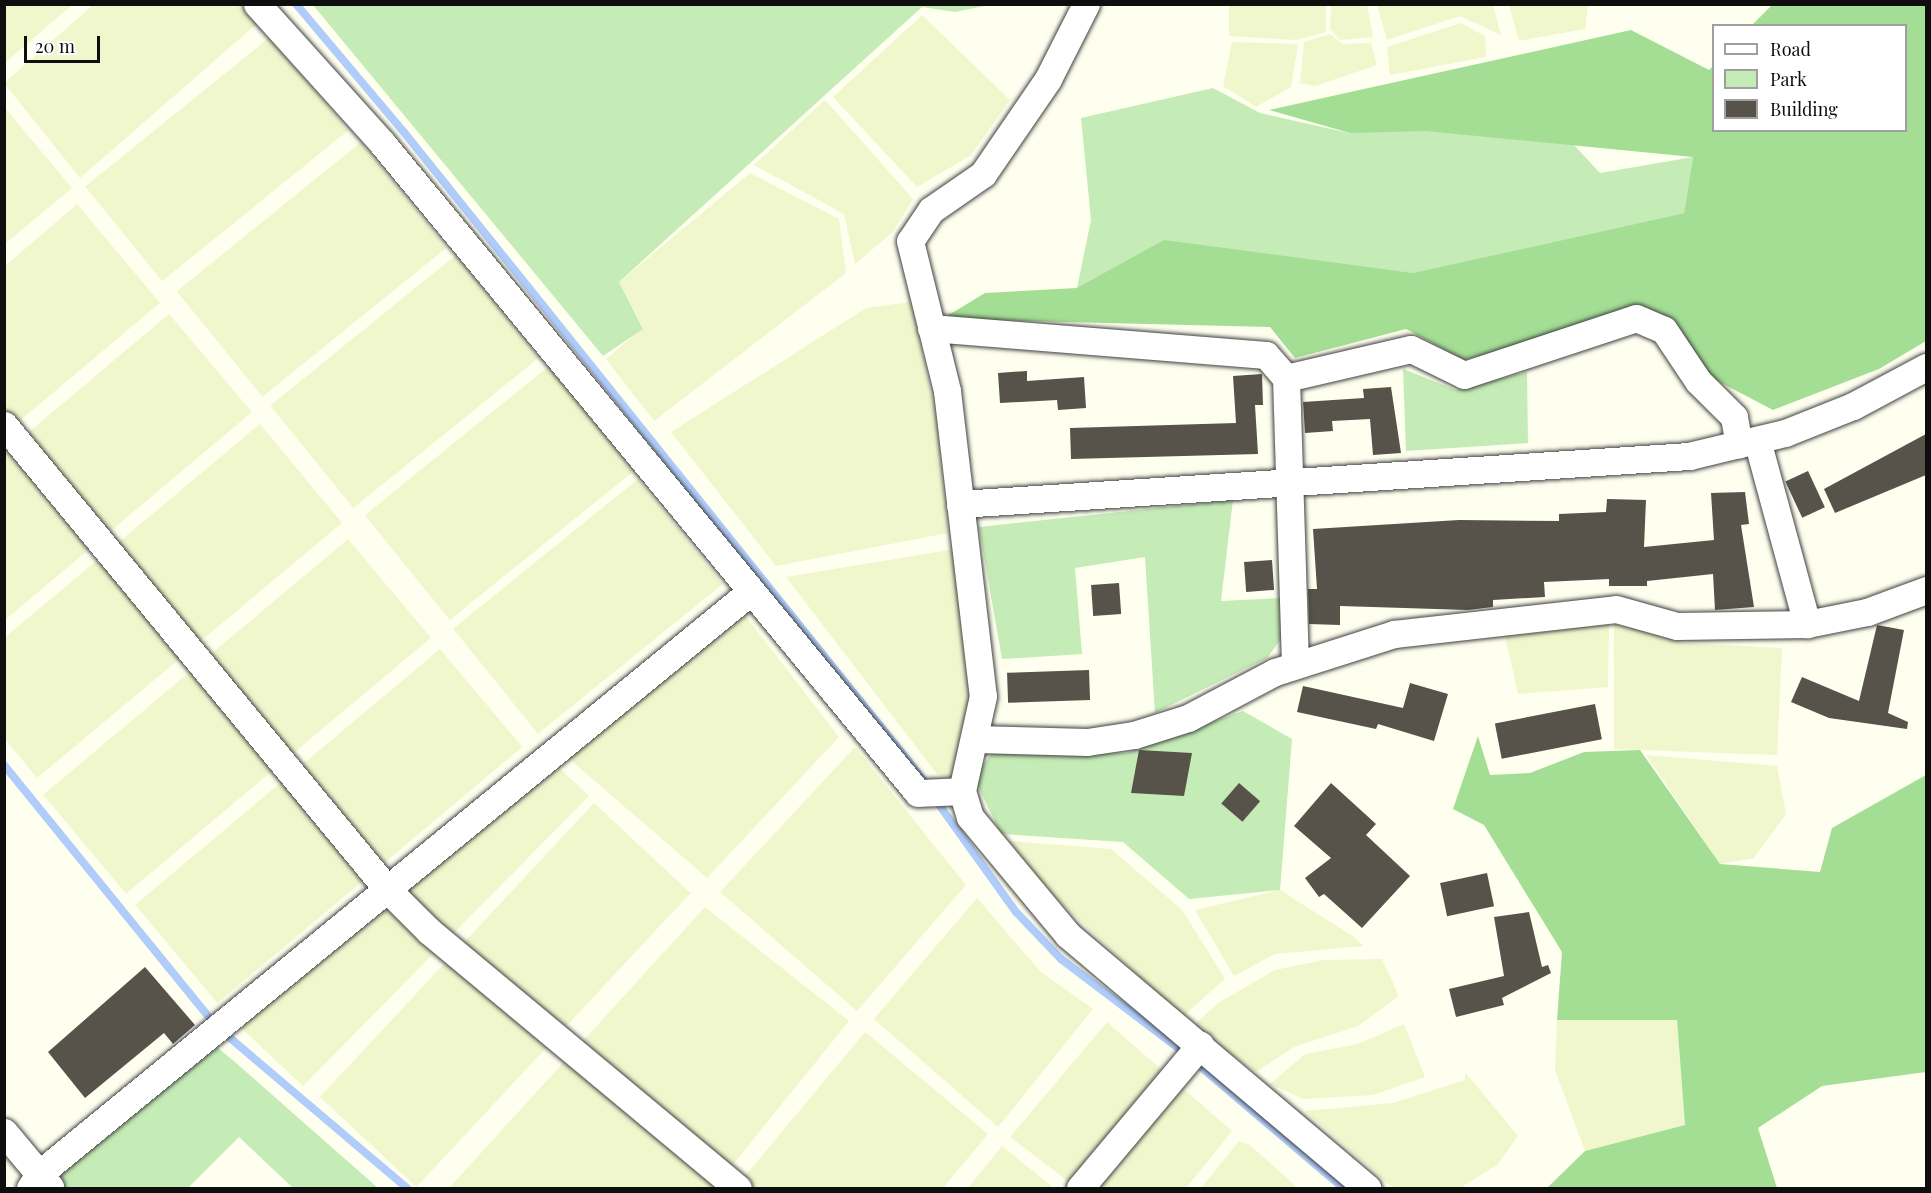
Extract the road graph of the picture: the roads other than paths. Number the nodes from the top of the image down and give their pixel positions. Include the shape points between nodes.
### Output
1 (257, 4) edge
2 (1086, 4) edge
3 (931, 328) junction
4 (1926, 367) edge
5 (1286, 378) junction
6 (4, 425) edge
7 (1748, 443) junction
8 (1290, 481) junction
9 (960, 504) junction
10 (1926, 590) edge
11 (750, 592) junction
12 (1807, 624) junction
13 (1295, 665) junction
14 (976, 739) junction
15 (962, 791) junction
16 (387, 889) junction
17 (1200, 1045) junction
18 (4, 1132) edge
19 (40, 1184) edge
20 (738, 1188) edge
21 (1080, 1188) edge
22 (1367, 1188) edge

1 - 11 street via 382,143
2 - 3 street via 1048,79 983,174 931,210 910,241
3 - 5 street via 1266,355
3 - 9 street via 947,391
4 - 7 street via 1853,406
5 - 7 street via 1411,349 1464,375 1636,318 1664,330 1698,381 1734,417
5 - 8 street
6 - 16 street
7 - 8 street via 1689,456
7 - 12 street
8 - 9 street
8 - 13 street
9 - 14 street via 983,696
10 - 12 street via 1867,612
11 - 15 street via 918,793
11 - 16 street
12 - 13 street via 1677,626 1616,609 1394,634
13 - 14 street via 1188,718 1134,735 1087,742
14 - 15 street
15 - 17 street via 976,826 1068,935
16 - 19 street
16 - 20 street via 429,931
17 - 21 street
17 - 22 street
18 - 19 street

